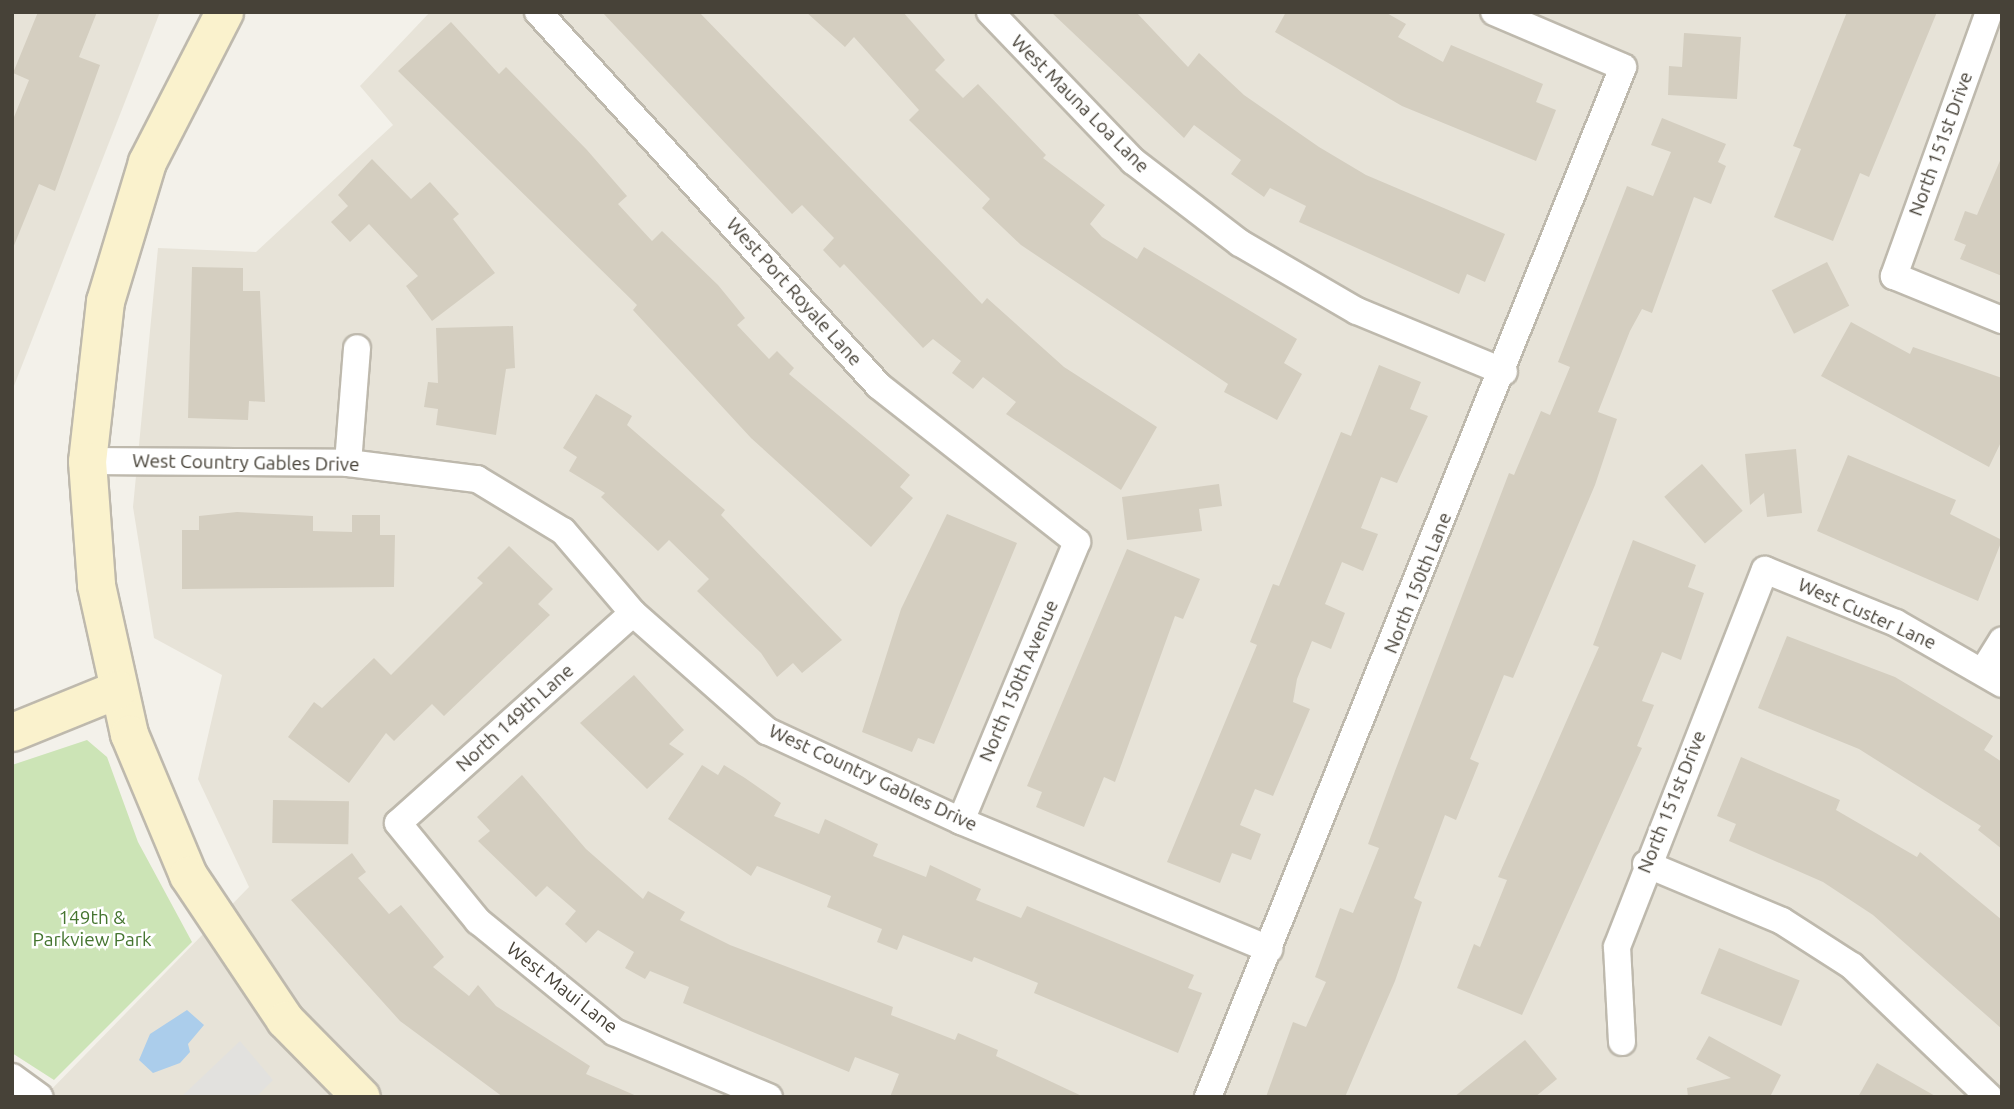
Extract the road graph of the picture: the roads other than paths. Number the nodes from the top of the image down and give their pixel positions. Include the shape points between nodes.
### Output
1 (224, 12) edge
2 (538, 12) edge
3 (990, 12) edge
4 (1494, 12) edge
5 (1989, 12) edge
6 (2002, 320) edge
7 (357, 348) dead end
8 (1504, 372) junction
9 (87, 461) junction
10 (348, 463) junction
11 (1077, 542) joint
12 (1765, 570) joint
13 (633, 613) junction
14 (2002, 641) edge
15 (1992, 677) edge
16 (118, 689) junction
17 (12, 732) edge
18 (961, 821) junction
19 (398, 823) joint
20 (1646, 864) junction
21 (1269, 949) junction
22 (1622, 1042) dead end
23 (12, 1077) edge
24 (40, 1097) edge
25 (361, 1097) edge
26 (768, 1097) edge
27 (1208, 1097) edge
28 (1989, 1097) edge

1 - 9 street via 162,125 122,232 98,337
2 - 11 street, West Port Royale Lane via 879,386
3 - 8 street, West Mauna Loa Lane via 1133,161 1240,243 1357,311
4 - 8 street, North 150th Lane via 1623,67
5 - 6 street, North 151st Drive via 1894,276
7 - 10 street
8 - 21 street, North 150th Lane
9 - 10 street, West Country Gables Drive
9 - 16 street via 96,585
10 - 13 street, West Country Gables Drive via 477,479 563,531
11 - 18 street, North 150th Avenue
12 - 15 street, West Custer Lane via 1896,623
12 - 20 street, North 151st Drive
13 - 18 street, West Country Gables Drive via 767,731
13 - 19 street, North 149th Lane
14 - 15 street
16 - 17 street
16 - 25 street via 168,836 220,932 285,1020
18 - 21 street, West Country Gables Drive
19 - 26 street, West Maui Lane via 478,921 614,1032
20 - 22 street, North 151st Drive via 1617,947
20 - 28 street via 1782,921 1852,967
21 - 27 street, North 150th Lane
23 - 24 street

